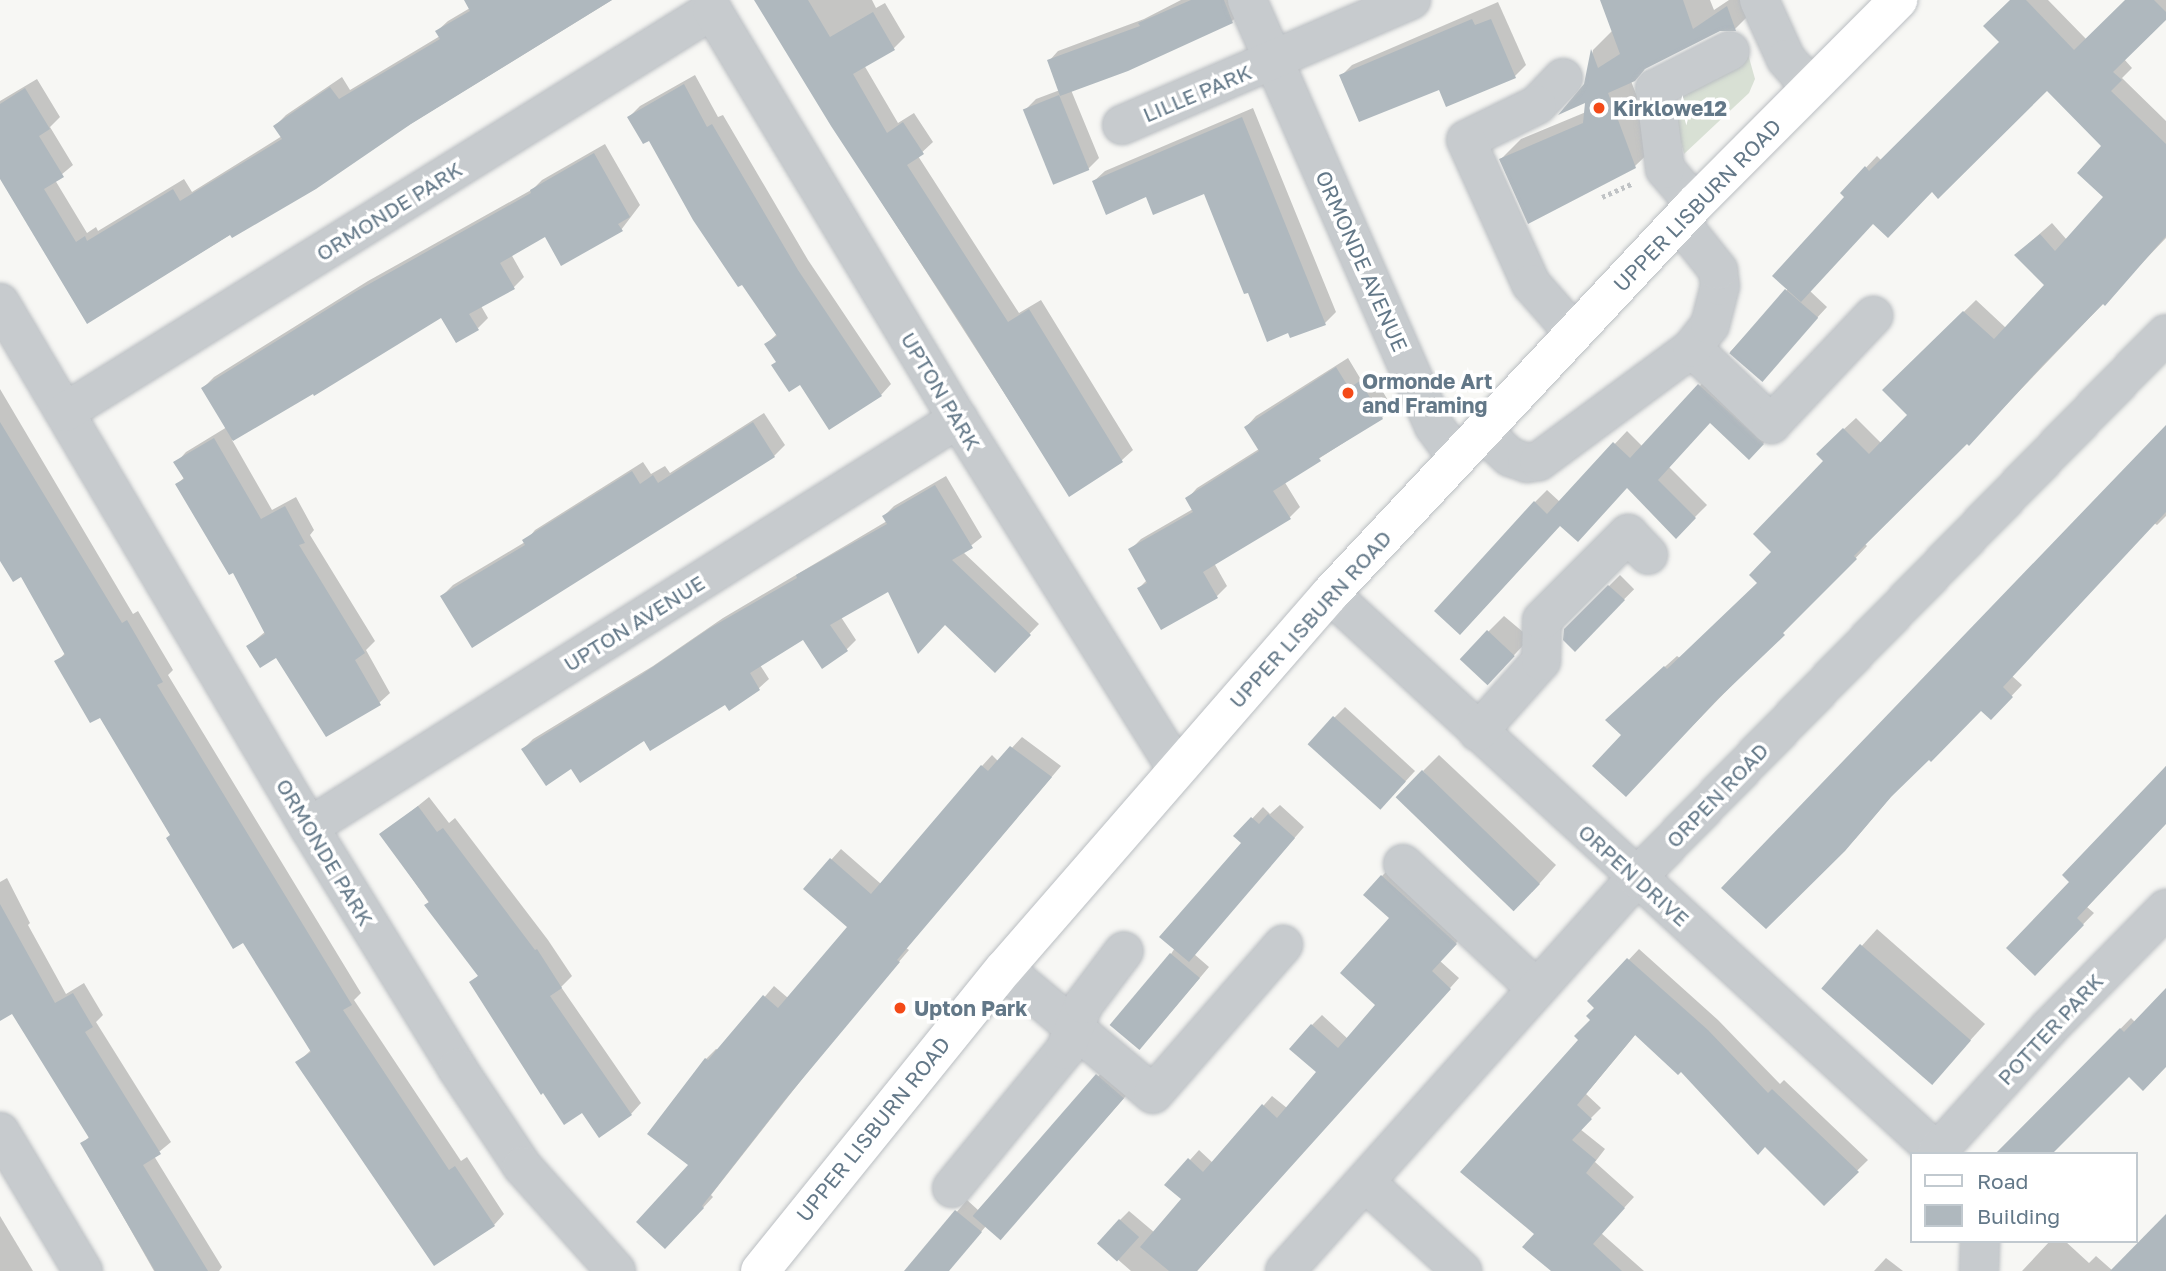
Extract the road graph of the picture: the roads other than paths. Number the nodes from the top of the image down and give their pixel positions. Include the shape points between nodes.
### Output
1 (1247, 0) edge
2 (1411, 0) edge
3 (1759, 0) edge
4 (1898, 0) edge
5 (712, 10) joint
6 (1730, 51) dead end
7 (1273, 60) junction
8 (1563, 78) dead end
9 (1811, 88) junction
10 (1122, 125) dead end
11 (1687, 212) junction
12 (0, 303) edge
13 (1873, 316) dead end
14 (1574, 333) junction
15 (2166, 334) edge
16 (1692, 348) junction
17 (65, 412) junction
18 (958, 419) junction
19 (1470, 445) junction
20 (1648, 555) dead end
21 (1330, 594) junction
22 (1478, 732) junction
23 (1176, 768) junction
24 (309, 827) junction
25 (1403, 864) dead end
26 (1636, 878) junction
27 (2166, 909) edge
28 (1283, 945) dead end
29 (1124, 951) dead end
30 (1004, 969) junction
31 (1537, 989) junction
32 (1074, 1027) junction
33 (0, 1132) edge
34 (1937, 1152) edge
35 (1939, 1152) edge
36 (1364, 1182) junction
37 (952, 1188) dead end
38 (1980, 1243) edge
39 (83, 1271) edge
40 (616, 1271) edge
41 (760, 1271) edge
42 (1285, 1271) edge
43 (1462, 1271) edge
44 (1979, 1271) edge

1 - 7 street, LILLE PARK
2 - 7 street, LILLE PARK
3 - 9 street via 1786,59
4 - 9 main road, UPPER LISBURN ROAD
5 - 17 street, ORMONDE PARK
5 - 18 street, UPTON PARK
6 - 11 street, ORMONDE AVENUE via 1655,89 1665,169
7 - 10 street, LILLE PARK
7 - 19 street, ORMONDE AVENUE via 1434,426
8 - 14 street via 1537,105 1466,139 1531,284
9 - 11 main road, UPPER LISBURN ROAD
11 - 14 main road, UPPER LISBURN ROAD
11 - 16 street, ORMONDE AVENUE via 1718,270 1720,286 1710,325
12 - 17 street, ORMONDE PARK
13 - 16 street via 1771,424
14 - 19 main road, UPPER LISBURN ROAD
15 - 26 street, ORPEN ROAD
16 - 19 street, ORMONDE AVENUE via 1539,461 1527,463
17 - 24 street, ORMONDE PARK
18 - 23 street, UPTON PARK
18 - 24 street, UPTON AVENUE
19 - 21 main road, UPPER LISBURN ROAD
20 - 22 street via 1628,534 1542,620 1541,661
21 - 22 street, ORPEN DRIVE
21 - 23 main road, UPPER LISBURN ROAD
22 - 26 street, ORPEN DRIVE
23 - 30 main road, UPPER LISBURN ROAD
24 - 40 street, ORMONDE PARK via 522,1166
25 - 31 street
26 - 31 street, ORPEN ROAD
26 - 34 street, ORPEN DRIVE
27 - 35 street, POTTER PARK via 2049,1028
28 - 32 street via 1153,1094
29 - 32 street via 1084,1003
30 - 32 street
30 - 41 main road, UPPER LISBURN ROAD
31 - 36 street, ORPEN ROAD
32 - 37 street via 1065,1050
33 - 39 street
36 - 42 street, ORPEN ROAD
36 - 43 street
38 - 44 street

